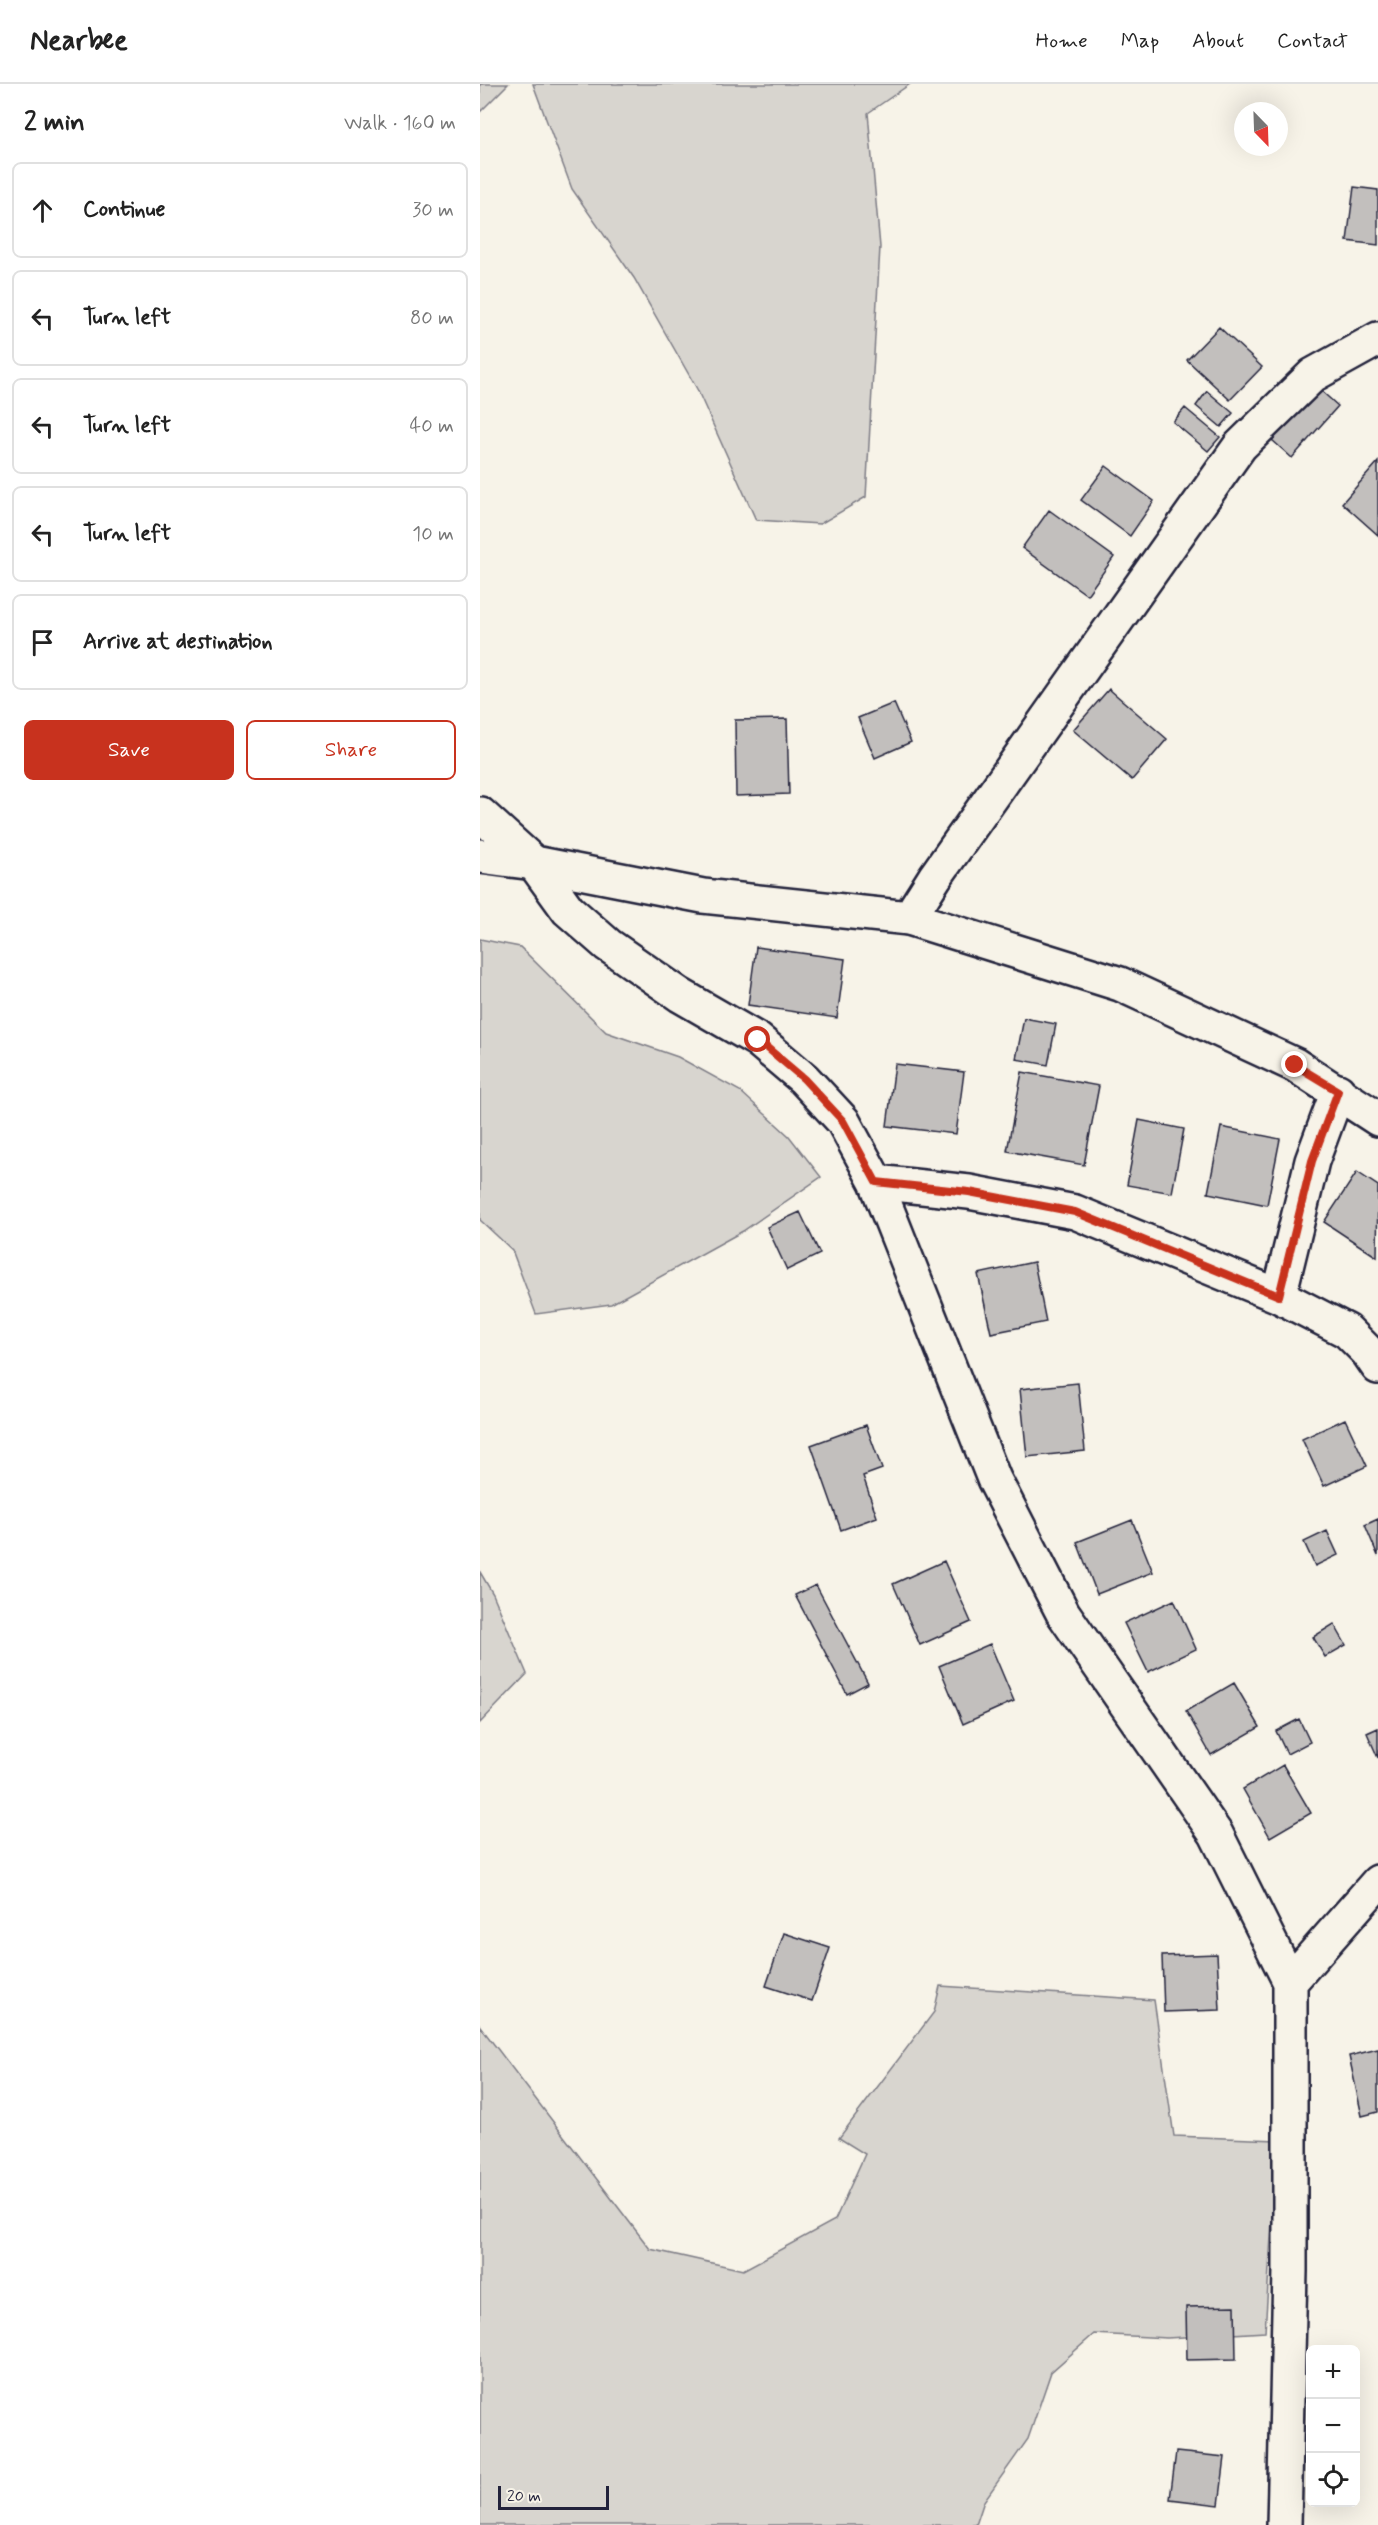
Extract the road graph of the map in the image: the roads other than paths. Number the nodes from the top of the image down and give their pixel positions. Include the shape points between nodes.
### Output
1 (1378, 339) edge
2 (480, 814) edge
3 (480, 856) edge
4 (534, 862) junction
5 (909, 918) junction
6 (1338, 1091) junction
7 (1378, 1119) edge
8 (876, 1182) junction
9 (1279, 1296) junction
10 (1378, 1367) edge
11 (1378, 1882) edge
12 (1290, 1982) junction
13 (1284, 2525) edge

1 - 5 street via 1313,375 1240,446
2 - 4 street
3 - 4 street
4 - 5 street via 703,896
4 - 8 street via 568,910 608,945 680,995 758,1040 804,1079 843,1121
5 - 6 street via 1120,984 1295,1065
6 - 7 street
6 - 9 street via 1312,1161
8 - 9 street via 969,1192 1075,1212
8 - 12 street via 994,1479 1058,1603 1216,1834
9 - 10 street via 1347,1331
11 - 12 street
12 - 13 street via 1290,2271

